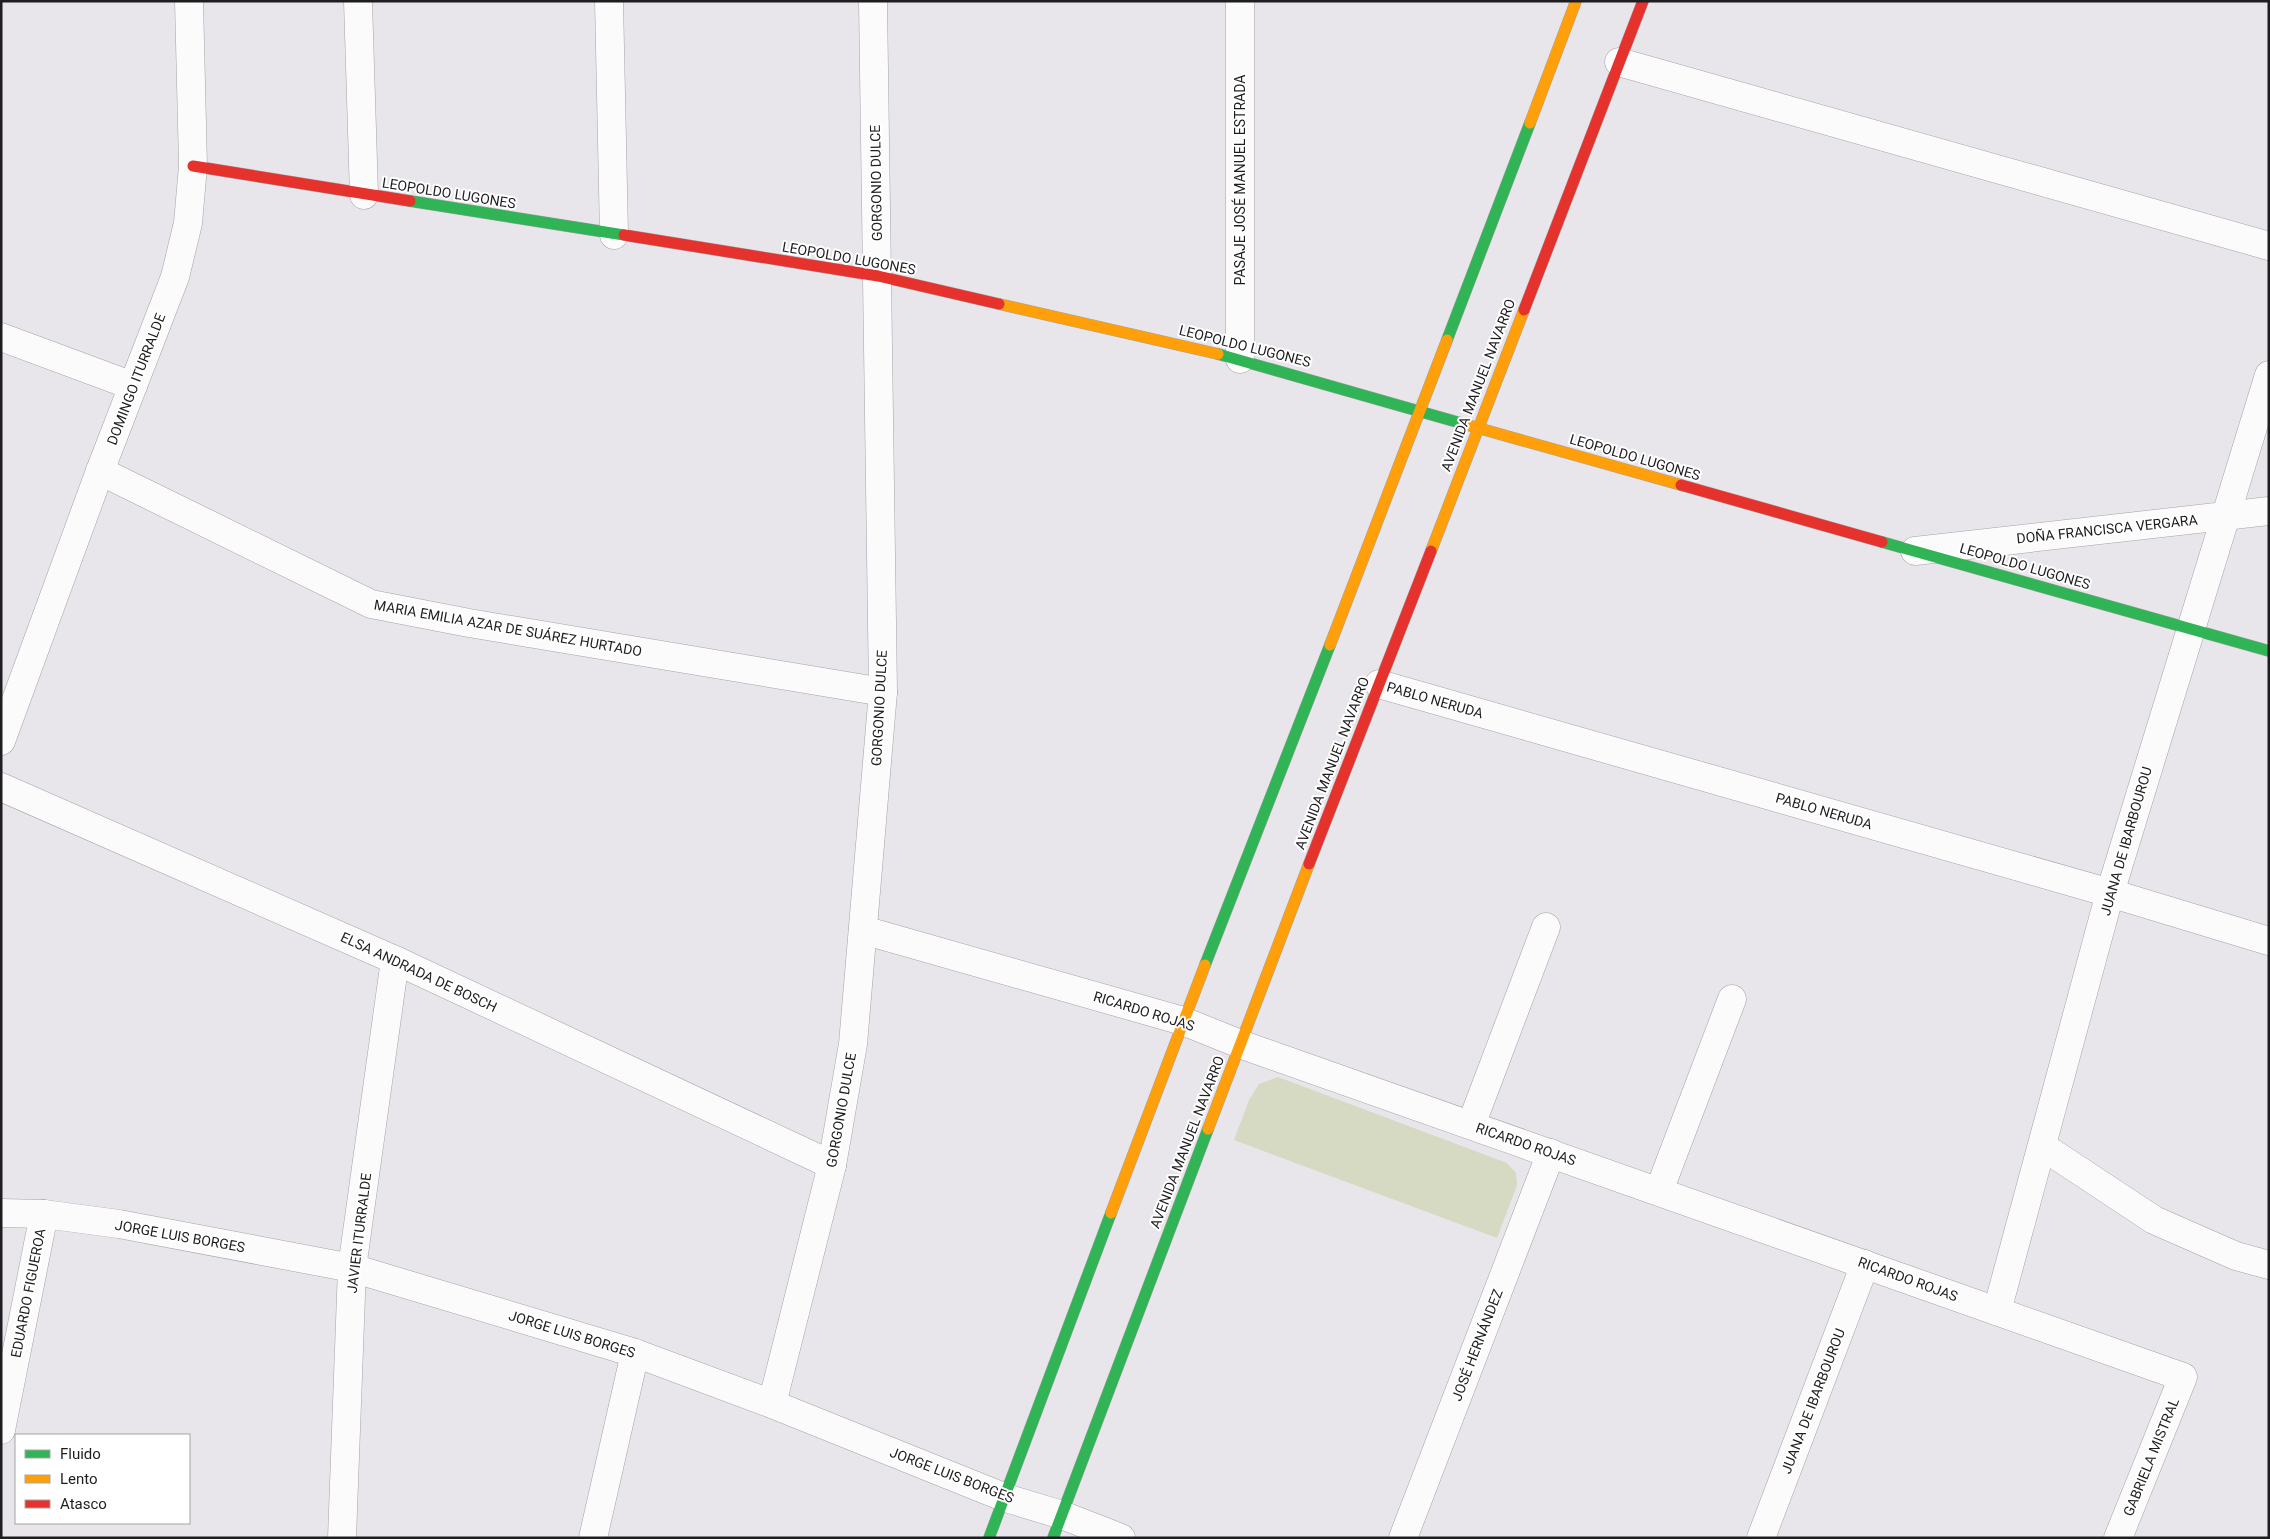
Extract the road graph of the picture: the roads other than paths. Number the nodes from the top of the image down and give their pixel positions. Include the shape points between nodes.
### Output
1 (189, 1) edge
2 (358, 1) edge
3 (609, 1) edge
4 (873, 1) edge
5 (1240, 1) edge
6 (1576, 1) edge
7 (1643, 1) edge
8 (1619, 62) junction
9 (192, 166) junction
10 (364, 195) junction
11 (614, 234) junction
12 (2269, 246) edge
13 (878, 276) junction
14 (1, 337) edge
15 (1240, 359) junction
16 (2269, 375) edge
17 (134, 386) junction
18 (1421, 410) junction
19 (1477, 428) junction
20 (100, 471) junction
21 (2269, 511) edge
22 (2226, 516) junction
23 (1915, 551) junction
24 (2190, 627) junction
25 (2269, 651) edge
26 (1379, 684) junction
27 (883, 692) junction
28 (1, 741) edge
29 (1, 787) edge
30 (2110, 893) junction
31 (1546, 927) dead end
32 (863, 930) junction
33 (2269, 941) edge
34 (395, 960) junction
35 (1732, 999) dead end
36 (1183, 1021) junction
37 (1240, 1044) junction
38 (1471, 1125) junction
39 (2042, 1146) junction
40 (1551, 1153) junction
41 (832, 1165) junction
42 (1659, 1191) junction
43 (1, 1213) edge
44 (44, 1214) junction
45 (1865, 1264) junction
46 (2269, 1264) edge
47 (352, 1268) junction
48 (1997, 1311) junction
49 (635, 1353) junction
50 (2183, 1377) joint
51 (772, 1404) junction
52 (1, 1430) edge
53 (1006, 1498) junction
54 (1057, 1526) edge
55 (342, 1538) edge
56 (593, 1538) edge
57 (989, 1538) edge
58 (1121, 1538) edge
59 (1403, 1538) edge
60 (1761, 1538) edge
61 (2118, 1538) edge

1 - 9 street, DOMINGO ITURRALDE
2 - 10 street
3 - 11 street
4 - 13 street, GORGONIO DULCE
5 - 15 street, PASAJE JOSÉ MANUEL ESTRADA
6 - 18 main road
7 - 8 main road, AVENIDA MANUEL NAVARRO
8 - 12 street
8 - 19 main road, AVENIDA MANUEL NAVARRO
9 - 10 main road, LEOPOLDO LUGONES
9 - 17 street, DOMINGO ITURRALDE via 188,223 175,277
10 - 11 main road, LEOPOLDO LUGONES
11 - 13 main road, LEOPOLDO LUGONES
13 - 15 main road, LEOPOLDO LUGONES
13 - 27 street, GORGONIO DULCE
14 - 17 street
15 - 18 main road, LEOPOLDO LUGONES
16 - 22 street, JUANA DE IBARBOUROU
17 - 20 street, DOMINGO ITURRALDE
18 - 19 main road, LEOPOLDO LUGONES
18 - 36 main road
19 - 23 main road, LEOPOLDO LUGONES
19 - 26 main road, AVENIDA MANUEL NAVARRO
20 - 27 street, MARIA EMILIA AZAR DE SUÁREZ HURTADO via 371,604
20 - 28 street, DOMINGO ITURRALDE
21 - 22 street, DOÑA FRANCISCA VERGARA
22 - 23 street, DOÑA FRANCISCA VERGARA
22 - 24 street, JUANA DE IBARBOUROU
23 - 24 main road, LEOPOLDO LUGONES
24 - 25 main road, LEOPOLDO LUGONES
24 - 30 street, JUANA DE IBARBOUROU
26 - 30 street, PABLO NERUDA
26 - 37 main road, AVENIDA MANUEL NAVARRO
27 - 32 street, GORGONIO DULCE
29 - 34 street, ELSA ANDRADA DE BOSCH
30 - 33 street, PABLO NERUDA
30 - 39 street, JUANA DE IBARBOUROU
31 - 38 street
32 - 36 street, RICARDO ROJAS
32 - 41 street, GORGONIO DULCE via 853,1044
34 - 41 street, ELSA ANDRADA DE BOSCH
34 - 47 street, JAVIER ITURRALDE
35 - 42 street
36 - 37 street, RICARDO ROJAS
36 - 53 main road
37 - 38 street, RICARDO ROJAS
37 - 54 main road, AVENIDA MANUEL NAVARRO
38 - 40 street, RICARDO ROJAS
39 - 46 street via 2154,1220 2236,1256
39 - 48 street, JUANA DE IBARBOUROU
40 - 42 street, RICARDO ROJAS
40 - 59 street, JOSÉ HERNÁNDEZ
41 - 51 street, GORGONIO DULCE
42 - 45 street, RICARDO ROJAS
43 - 44 street, JORGE LUIS BORGES
44 - 47 street, JORGE LUIS BORGES via 119,1224
44 - 52 street, EDUARDO FIGUEROA
45 - 48 street, RICARDO ROJAS
45 - 60 street, JUANA DE IBARBOUROU
47 - 49 street, JORGE LUIS BORGES
47 - 55 street, JAVIER ITURRALDE
48 - 50 street, RICARDO ROJAS
49 - 51 street, JORGE LUIS BORGES
49 - 56 street
50 - 61 street, GABRIELA MISTRAL
51 - 53 street, JORGE LUIS BORGES
53 - 54 street, JORGE LUIS BORGES
53 - 57 main road
54 - 58 street, JORGE LUIS BORGES

